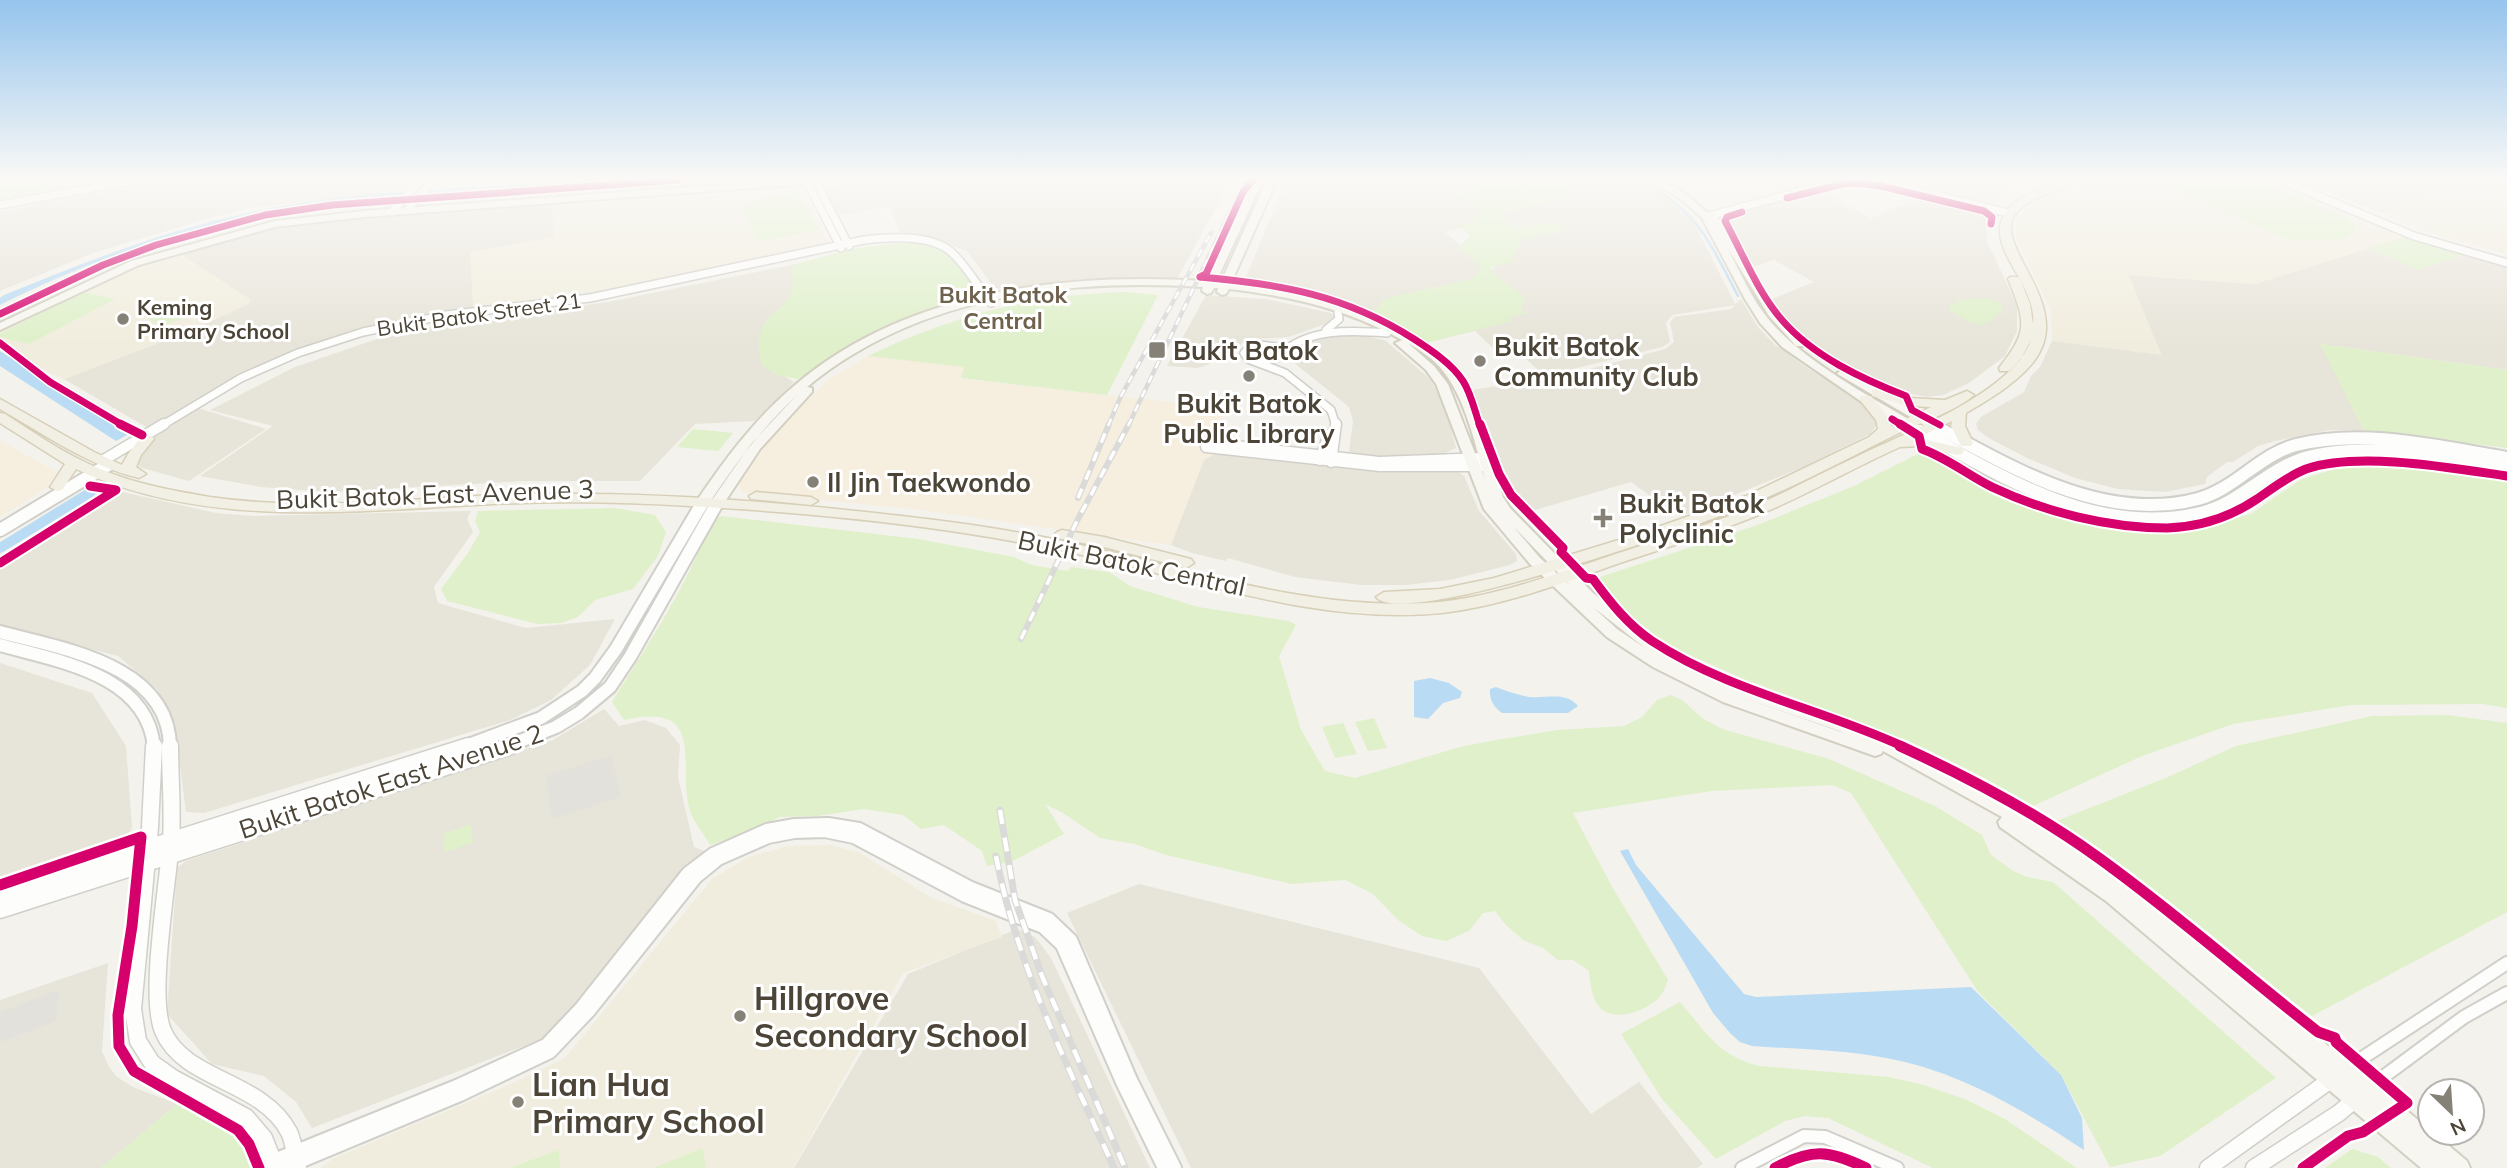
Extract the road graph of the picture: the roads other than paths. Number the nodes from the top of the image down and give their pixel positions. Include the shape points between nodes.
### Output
1 (210, 235) edge
2 (235, 235) edge
3 (839, 235) edge
4 (1233, 235) edge
5 (1248, 235) edge
6 (1722, 235) edge
7 (1999, 235) edge
8 (2410, 235) edge
9 (2421, 235) edge
10 (844, 245) junction
11 (2507, 261) edge
12 (1208, 288) junction
13 (1223, 290) junction
14 (986, 301) junction
15 (1338, 312) junction
16 (0, 320) edge
17 (0, 327) edge
18 (1387, 333) junction
19 (1266, 344) junction
20 (1278, 357) junction
21 (1258, 362) junction
22 (1285, 373) junction
23 (1871, 396) junction
24 (0, 403) edge
25 (1959, 406) junction
26 (0, 417) edge
27 (1920, 424) junction
28 (1334, 431) junction
29 (147, 439) junction
30 (1874, 439) junction
31 (1895, 443) junction
32 (1207, 445) dead end
33 (1962, 447) junction
34 (2507, 458) edge
35 (1320, 459) junction
36 (1331, 460) junction
37 (1479, 462) junction
38 (73, 463) junction
39 (99, 467) junction
40 (2507, 468) edge
41 (129, 472) junction
42 (57, 487) junction
43 (713, 498) junction
44 (0, 523) edge
45 (0, 530) edge
46 (1556, 572) junction
47 (0, 632) edge
48 (0, 645) edge
49 (171, 846) junction
50 (148, 853) junction
51 (0, 895) edge
52 (0, 910) edge
53 (2507, 963) edge
54 (2507, 993) edge
55 (2337, 1074) junction
56 (2361, 1094) junction
57 (288, 1163) edge
58 (1164, 1168) edge
59 (1175, 1168) edge
60 (1742, 1168) edge
61 (1897, 1168) edge
62 (2208, 1168) edge
63 (2254, 1168) edge
64 (2437, 1168) edge
65 (2460, 1168) edge

1 - 16 main road via 122,262
2 - 17 main road via 135,263
3 - 10 street
4 - 12 main road
5 - 13 main road
6 - 23 main road via 1790,336
7 - 25 main road via 1997,242 2029,319 2026,341 2010,364
8 - 11 street
9 - 11 street
10 - 14 street, Bukit Batok Street 21 via 886,241 937,248
10 - 29 street, Bukit Batok Street 21 via 588,301 445,318 365,334 245,379
10 - 39 street, Bukit Batok Street 21 via 600,296 363,331 241,378
12 - 13 main road
12 - 14 main road via 1077,289
13 - 15 main road
13 - 37 main road via 1322,302 1401,333 1447,368 1459,386
14 - 43 main road via 937,312 885,332 809,377 783,398 730,461
15 - 18 main road
15 - 19 street via 1332,328 1285,343
18 - 20 street via 1335,331 1286,346
18 - 37 main road via 1417,356 1442,384
19 - 20 street via 1279,349
19 - 21 street via 1253,344 1245,350 1245,356
20 - 21 street
20 - 22 street
21 - 22 street
22 - 28 street via 1331,410 1336,418
23 - 25 main road
23 - 27 main road
23 - 30 main road via 1885,430
24 - 39 main road, Bukit Batok East Avenue 3
25 - 27 main road
25 - 33 main road
26 - 38 main road, Bukit Batok East Avenue 3
27 - 30 main road
27 - 31 main road
27 - 33 street
28 - 35 street
28 - 36 street
29 - 39 street, Bukit Batok Street 21
29 - 41 main road via 134,455
30 - 46 main road via 1742,503
31 - 33 main road
31 - 46 main road via 1761,509
32 - 35 street
33 - 34 street via 2053,486 2135,503 2198,499 2280,450 2311,443 2378,440
33 - 40 street via 2003,477 2049,497 2100,512 2141,517 2204,512 2270,472 2327,454 2385,451
35 - 36 street
36 - 37 street via 1393,467
37 - 46 main road via 1489,506
38 - 39 main road, Bukit Batok East Avenue 3
38 - 42 main road
39 - 41 main road, Bukit Batok East Avenue 3
39 - 42 street
39 - 43 main road, Bukit Batok East Avenue 3 via 157,491 301,510 550,498
39 - 45 street
41 - 43 main road, Bukit Batok East Avenue 3 via 199,489 287,500 575,488
42 - 44 street
43 - 46 main road, Bukit Batok Central via 1025,538 1317,603 1420,609 1464,604
43 - 49 street, Bukit Batok East Avenue 2 via 620,673 579,713 522,742
46 - 55 main road via 1644,641 1706,679 1884,744 2026,822 2105,878
47 - 49 street via 97,659 149,693 170,733
48 - 50 street via 106,678 146,716 154,743
49 - 50 street, Bukit Batok East Avenue 2
49 - 57 street via 157,1000 163,1031 183,1058 253,1091 272,1105 286,1125
50 - 51 street, Bukit Batok East Avenue 2
50 - 52 street, Bukit Batok East Avenue 2
50 - 57 street via 132,1009 138,1042 158,1070 232,1105 251,1120
53 - 55 street
54 - 56 street via 2464,1017
55 - 56 main road
55 - 62 street
56 - 63 street
56 - 64 main road
56 - 65 main road
57 - 58 street via 460,1095 550,1052 589,1011 696,877 718,859 768,837 825,831 854,836 943,885 1052,933 1062,945
57 - 59 street via 546,1045 688,873 713,853 767,830 828,824 859,830 917,862 1060,927 1071,940 1131,1080
60 - 61 street via 1804,1136 1825,1136

